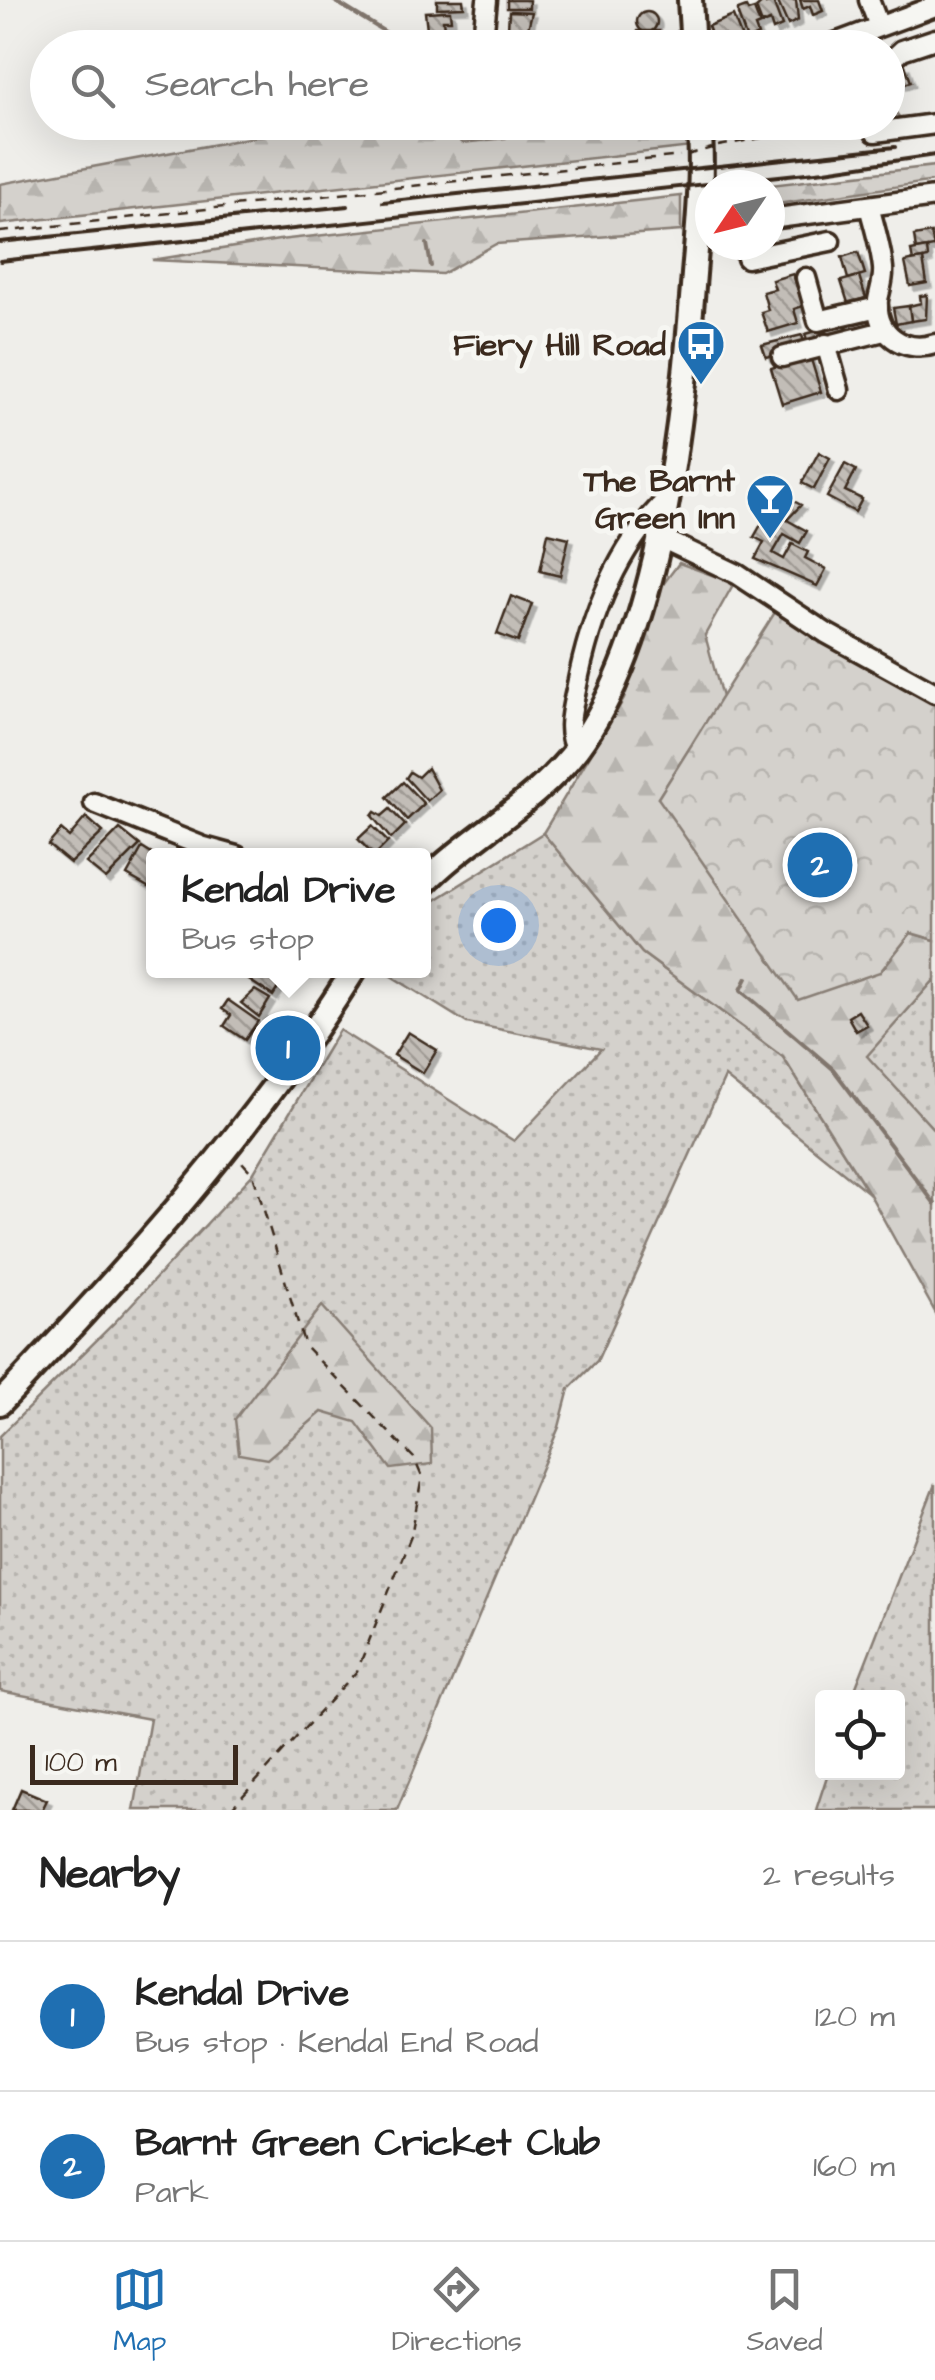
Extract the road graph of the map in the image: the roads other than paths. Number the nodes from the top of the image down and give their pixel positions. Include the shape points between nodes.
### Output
1 (487, 0) edge
2 (690, 0) edge
3 (869, 0) edge
4 (935, 6) edge
5 (879, 26) junction
6 (484, 30) edge
7 (692, 30) edge
8 (869, 30) edge
9 (935, 39) edge
10 (905, 49) edge
11 (935, 124) edge
12 (905, 128) edge
13 (700, 140) edge
14 (701, 170) edge
15 (935, 197) edge
16 (869, 206) junction
17 (785, 217) edge
18 (830, 241) dead end
19 (785, 250) edge
20 (700, 260) edge
21 (806, 278) dead end
22 (878, 307) junction
23 (884, 331) junction
24 (826, 344) junction
25 (935, 344) edge
26 (782, 357) dead end
27 (839, 390) dead end
28 (663, 503) junction
29 (658, 536) junction
30 (935, 693) edge
31 (576, 750) junction
32 (94, 803) dead end
33 (208, 848) edge
34 (431, 878) edge
35 (349, 978) edge
36 (0, 1403) edge

1 - 6 street
2 - 7 main road
3 - 5 street
4 - 5 street
5 - 8 street
9 - 10 street
11 - 12 street
13 - 14 main road
15 - 16 street
16 - 17 street
16 - 22 street via 884,276
18 - 19 street
20 - 28 main road
21 - 22 street via 818,321
22 - 23 street
23 - 24 street
23 - 25 street via 900,344
24 - 26 street
24 - 27 street
28 - 29 main road
28 - 31 street via 641,526 593,615 572,712
29 - 30 street via 737,574
29 - 31 main road via 616,682
31 - 34 main road via 524,805
32 - 33 street
35 - 36 main road via 296,1063 230,1148

